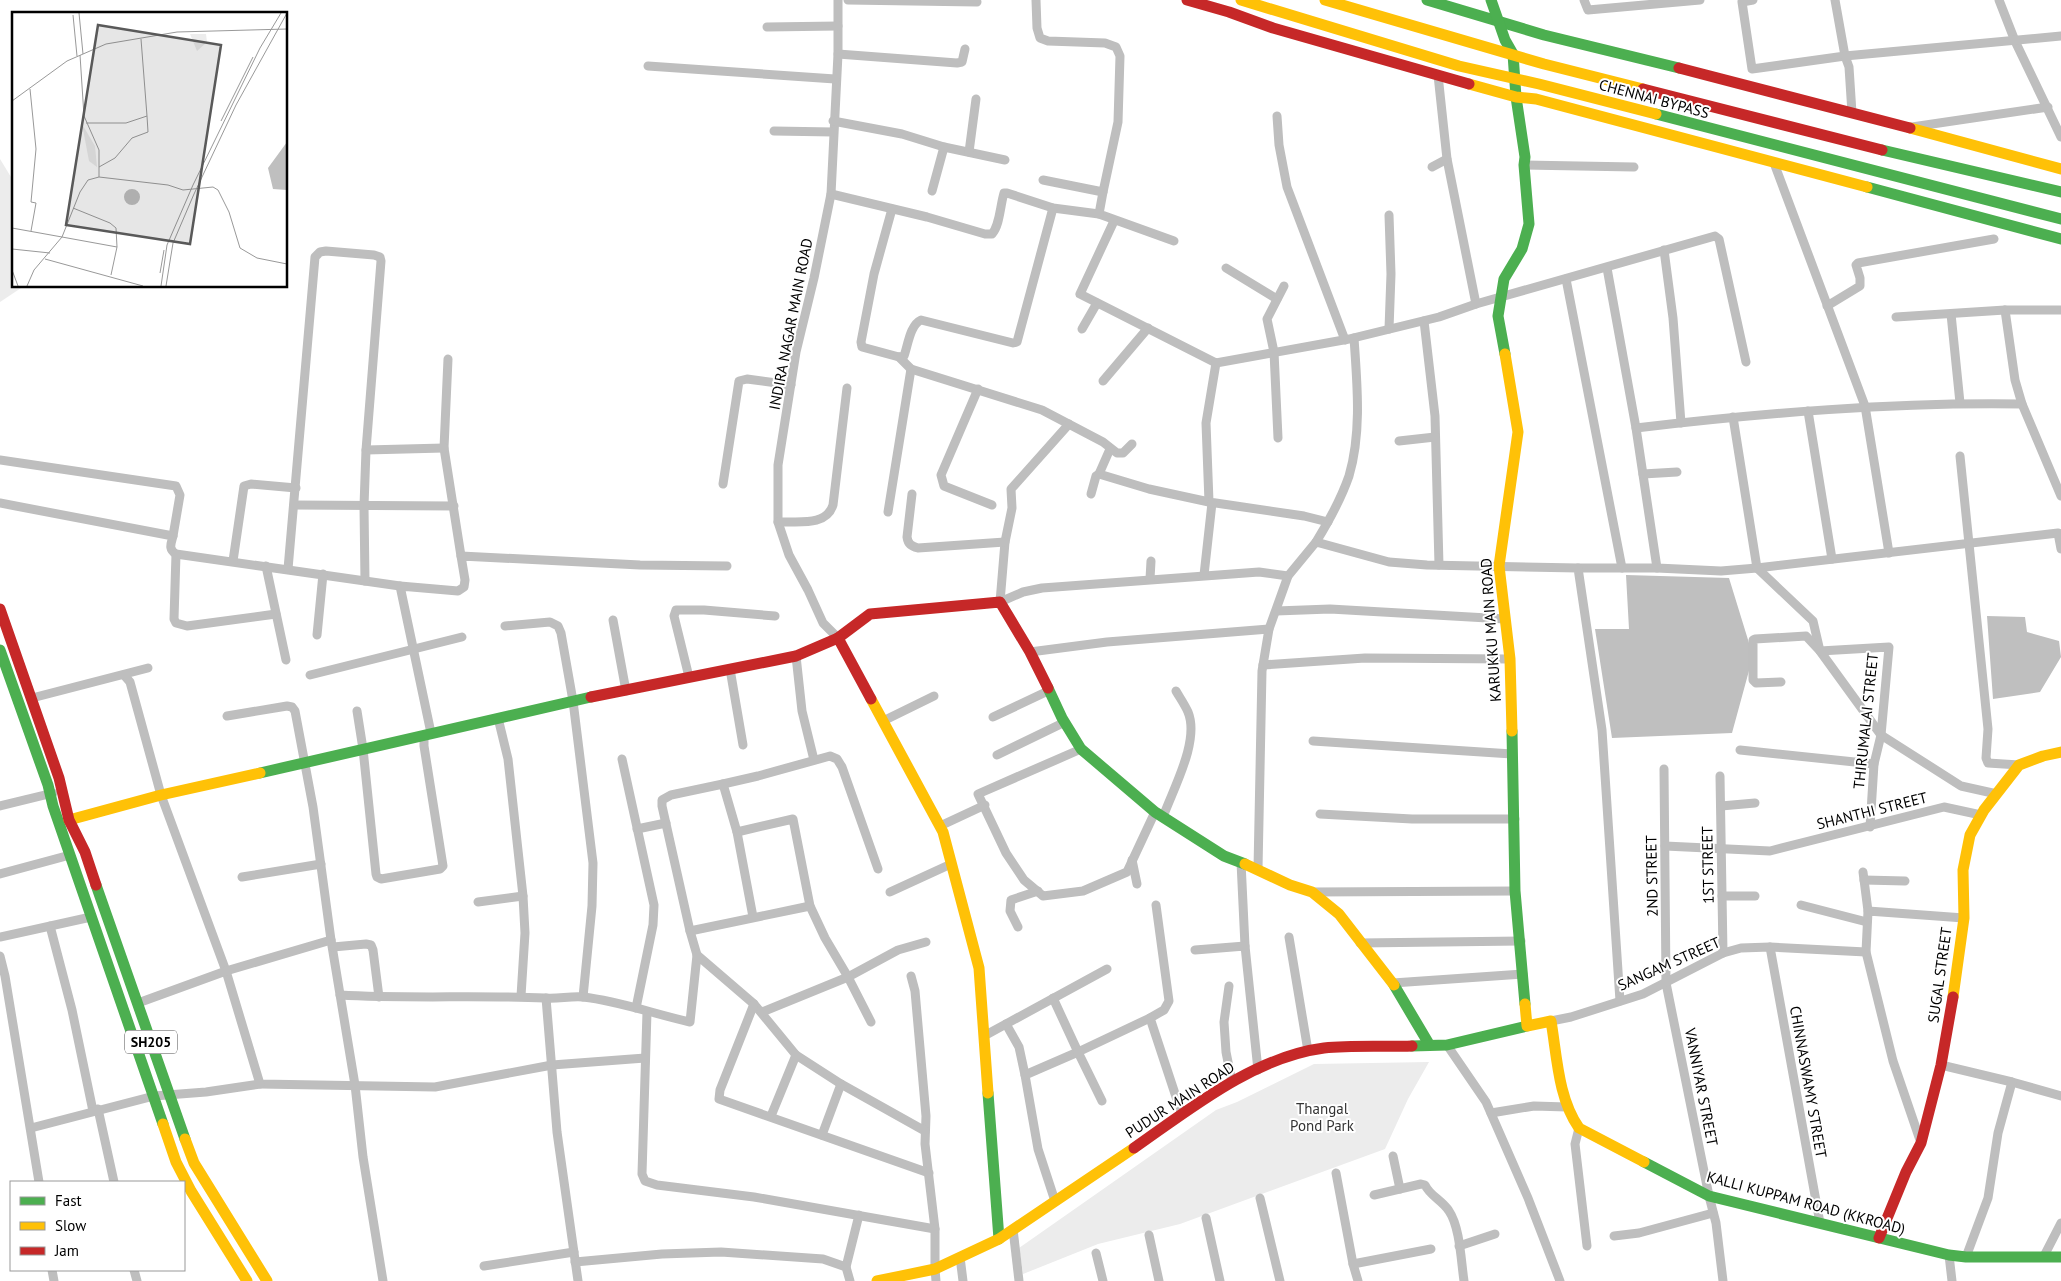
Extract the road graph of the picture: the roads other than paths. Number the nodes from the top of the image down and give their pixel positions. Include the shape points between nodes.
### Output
1 (838, 0) edge
2 (848, 0) edge
3 (1036, 0) edge
4 (1187, 0) edge
5 (1241, 0) edge
6 (1325, 0) edge
7 (1427, 0) edge
8 (1491, 0) edge
9 (1584, 0) edge
10 (1700, 0) edge
11 (1753, 0) edge
12 (1835, 0) edge
13 (1999, 0) edge
14 (1742, 1) edge
15 (977, 2) dead end
16 (1498, 21) junction
17 (838, 26) junction
18 (767, 27) dead end
19 (2061, 36) edge
20 (2015, 41) junction
21 (965, 49) dead end
22 (838, 54) junction
23 (1845, 56) junction
24 (648, 66) dead end
25 (1438, 75) junction
26 (835, 79) junction
27 (1516, 97) junction
28 (976, 99) dead end
29 (2049, 110) junction
30 (2061, 111) edge
31 (1852, 113) junction
32 (1277, 116) dead end
33 (833, 122) junction
34 (1907, 127) junction
35 (774, 131) dead end
36 (833, 132) junction
37 (2061, 137) edge
38 (944, 147) junction
39 (970, 152) junction
40 (1447, 159) junction
41 (1005, 160) dead end
42 (1774, 163) junction
43 (1524, 165) junction
44 (1634, 167) dead end
45 (1432, 168) dead end
46 (2061, 169) edge
47 (1043, 180) dead end
48 (932, 191) dead end
49 (1103, 192) junction
50 (2061, 192) edge
51 (831, 194) junction
52 (1053, 208) junction
53 (892, 209) junction
54 (1099, 214) junction
55 (1388, 214) dead end
56 (2061, 220) edge
57 (1114, 221) junction
58 (1994, 239) dead end
59 (2061, 239) edge
60 (1174, 242) dead end
61 (1664, 250) junction
62 (1226, 268) dead end
63 (1607, 268) junction
64 (1566, 279) junction
65 (1284, 286) dead end
66 (1501, 297) junction
67 (1277, 299) junction
68 (1097, 302) junction
69 (1476, 304) junction
70 (1827, 306) junction
71 (2005, 310) junction
72 (2061, 310) edge
73 (1951, 314) junction
74 (1896, 317) dead end
75 (1424, 320) junction
76 (1148, 328) junction
77 (1082, 329) dead end
78 (1389, 329) junction
79 (1349, 339) junction
80 (1274, 352) junction
81 (899, 357) junction
82 (448, 359) dead end
83 (1746, 362) dead end
84 (1216, 363) junction
85 (911, 369) junction
86 (1103, 381) dead end
87 (791, 384) junction
88 (847, 388) dead end
89 (978, 389) junction
90 (1960, 403) junction
91 (2022, 404) junction
92 (1865, 406) junction
93 (1808, 411) junction
94 (1734, 417) junction
95 (1681, 423) junction
96 (1069, 424) junction
97 (1636, 428) junction
98 (1435, 437) junction
99 (1278, 438) dead end
100 (1399, 441) dead end
101 (1132, 444) dead end
102 (444, 448) junction
103 (1110, 449) junction
104 (366, 450) junction
105 (1960, 456) dead end
106 (0, 460) edge
107 (1677, 472) dead end
108 (1099, 474) junction
109 (1643, 474) junction
110 (722, 484) dead end
111 (296, 488) junction
112 (2060, 491) edge
113 (912, 494) dead end
114 (1091, 494) dead end
115 (0, 502) edge
116 (1210, 503) junction
117 (294, 505) junction
118 (364, 506) junction
119 (454, 506) junction
120 (992, 506) dead end
121 (888, 512) dead end
122 (778, 522) junction
123 (1328, 522) junction
124 (173, 536) junction
125 (1005, 542) junction
126 (1316, 542) junction
127 (1968, 543) junction
128 (2061, 549) edge
129 (1889, 553) junction
130 (176, 554) junction
131 (461, 556) junction
132 (1832, 559) junction
133 (233, 561) junction
134 (1151, 561) dead end
135 (1439, 565) junction
136 (266, 566) junction
137 (727, 566) dead end
138 (1499, 566) junction
139 (1578, 568) junction
140 (1622, 568) junction
141 (1657, 568) junction
142 (1757, 568) junction
143 (288, 569) junction
144 (323, 574) junction
145 (1204, 575) junction
146 (1288, 576) junction
147 (1150, 579) junction
148 (365, 581) junction
149 (400, 586) junction
150 (1000, 602) junction
151 (0, 609) edge
152 (1276, 611) junction
153 (276, 614) junction
154 (775, 616) dead end
155 (1505, 619) junction
156 (613, 620) dead end
157 (505, 626) dead end
158 (1269, 629) junction
159 (317, 635) dead end
160 (5, 636) edge
161 (462, 637) dead end
162 (838, 638) junction
163 (412, 648) junction
164 (0, 650) edge
165 (1820, 651) junction
166 (1030, 652) junction
167 (796, 656) junction
168 (1510, 659) junction
169 (286, 660) dead end
170 (1263, 664) junction
171 (148, 668) dead end
172 (730, 669) junction
173 (310, 675) dead end
174 (124, 676) junction
175 (689, 678) junction
176 (1782, 682) dead end
177 (626, 691) junction
178 (1048, 691) junction
179 (1176, 691) dead end
180 (934, 696) dead end
181 (32, 698) junction
182 (573, 701) junction
183 (357, 711) dead end
184 (227, 716) dead end
185 (992, 717) dead end
186 (498, 718) junction
187 (883, 721) junction
188 (1065, 722) junction
189 (428, 734) junction
190 (1881, 735) junction
191 (1313, 741) dead end
192 (743, 746) dead end
193 (363, 749) junction
194 (1081, 749) junction
195 (1740, 750) dead end
196 (2061, 752) edge
197 (1512, 754) junction
198 (997, 755) dead end
199 (622, 759) dead end
200 (814, 760) junction
201 (305, 762) junction
202 (1874, 764) junction
203 (2019, 765) junction
204 (1664, 769) dead end
205 (1720, 776) dead end
206 (723, 784) junction
207 (63, 791) junction
208 (50, 794) junction
209 (1997, 794) junction
210 (161, 795) junction
211 (1755, 803) dead end
212 (985, 805) junction
213 (0, 806) edge
214 (1721, 806) junction
215 (1159, 814) junction
216 (1320, 814) dead end
217 (1981, 815) junction
218 (1515, 819) junction
219 (69, 820) junction
220 (666, 822) junction
221 (940, 826) junction
222 (1870, 827) junction
223 (637, 828) junction
224 (737, 832) junction
225 (1665, 846) junction
226 (1721, 849) junction
227 (70, 855) junction
228 (1132, 860) junction
229 (1241, 862) junction
230 (321, 864) junction
231 (951, 864) junction
232 (878, 869) dead end
233 (1258, 869) junction
234 (0, 874) edge
235 (242, 877) dead end
236 (1906, 881) dead end
237 (1137, 884) dead end
238 (1515, 890) junction
239 (1038, 891) junction
240 (890, 892) dead end
241 (1312, 892) junction
242 (523, 896) junction
243 (1722, 896) junction
244 (1755, 896) dead end
245 (478, 902) dead end
246 (1156, 905) dead end
247 (1800, 905) dead end
248 (810, 906) junction
249 (1868, 911) junction
250 (91, 917) junction
251 (753, 918) junction
252 (1964, 918) junction
253 (1867, 922) junction
254 (50, 926) junction
255 (1018, 927) dead end
256 (690, 931) junction
257 (0, 937) edge
258 (1289, 937) dead end
259 (1521, 940) junction
260 (926, 942) dead end
261 (332, 943) junction
262 (1360, 943) junction
263 (1245, 946) junction
264 (1770, 947) junction
265 (1195, 950) dead end
266 (1866, 952) junction
267 (1723, 953) junction
268 (697, 955) junction
269 (0, 956) edge
270 (1107, 969) dead end
271 (226, 971) junction
272 (1523, 974) junction
273 (3, 976) edge
274 (911, 976) dead end
275 (848, 977) junction
276 (1393, 983) junction
277 (1666, 983) junction
278 (1228, 986) dead end
279 (340, 995) junction
280 (521, 996) junction
281 (379, 997) junction
282 (583, 997) junction
283 (546, 998) junction
284 (1053, 998) junction
285 (1620, 1001) junction
286 (138, 1003) junction
287 (754, 1004) junction
288 (636, 1008) junction
289 (647, 1012) junction
290 (762, 1012) junction
291 (1150, 1018) junction
292 (1551, 1021) junction
293 (872, 1022) dead end
294 (1006, 1024) junction
295 (1527, 1026) junction
296 (984, 1036) junction
297 (1430, 1044) junction
298 (1447, 1045) junction
299 (1308, 1050) junction
300 (1078, 1052) junction
301 (796, 1055) junction
302 (645, 1058) junction
303 (552, 1065) junction
304 (1941, 1066) junction
305 (1258, 1070) junction
306 (1024, 1075) junction
307 (1232, 1082) junction
308 (2012, 1082) junction
309 (260, 1084) junction
310 (841, 1084) junction
311 (355, 1085) junction
312 (168, 1095) junction
313 (154, 1096) junction
314 (2061, 1096) edge
315 (1102, 1101) dead end
316 (1567, 1107) junction
317 (95, 1110) junction
318 (1491, 1113) junction
319 (1182, 1115) junction
320 (771, 1116) junction
321 (31, 1128) junction
322 (1579, 1128) junction
323 (925, 1131) junction
324 (822, 1135) junction
325 (1921, 1143) junction
326 (1393, 1156) dead end
327 (1336, 1173) dead end
328 (930, 1174) junction
329 (39, 1181) edge
330 (114, 1181) edge
331 (1400, 1189) junction
332 (1374, 1195) dead end
333 (1709, 1196) junction
334 (1260, 1198) dead end
335 (1055, 1201) junction
336 (1713, 1213) junction
337 (859, 1214) junction
338 (1206, 1218) dead end
339 (1820, 1223) junction
340 (2061, 1223) edge
341 (935, 1229) junction
342 (1013, 1229) junction
343 (1494, 1234) dead end
344 (1149, 1235) dead end
345 (1614, 1236) dead end
346 (1879, 1238) junction
347 (999, 1239) junction
348 (1459, 1246) junction
349 (1587, 1246) dead end
350 (1431, 1249) dead end
351 (1096, 1252) dead end
352 (1949, 1255) junction
353 (2044, 1256) junction
354 (574, 1257) junction
355 (960, 1257) junction
356 (1966, 1257) junction
357 (2061, 1257) edge
358 (1353, 1264) junction
359 (484, 1266) dead end
360 (846, 1267) junction
361 (935, 1269) junction
362 (247, 1281) edge
363 (267, 1281) edge
364 (383, 1281) edge
365 (578, 1281) edge
366 (850, 1281) edge
367 (879, 1281) edge
368 (936, 1281) edge
369 (963, 1281) edge
370 (1019, 1281) edge
371 (1103, 1281) edge
372 (1159, 1281) edge
373 (1220, 1281) edge
374 (1280, 1281) edge
375 (1358, 1281) edge
376 (1464, 1281) edge
377 (1560, 1281) edge
378 (1723, 1281) edge
379 (1952, 1281) edge

1 - 17 street, INDIRA NAGAR MAIN ROAD
2 - 15 street
3 - 49 street via 1040,38 1048,42 1105,43 1116,46 1120,56 1118,122
4 - 25 main road
5 - 56 main road, CHENNAI BYPASS via 1459,66
6 - 50 main road, CHENNAI BYPASS via 1544,64
7 - 16 main road
8 - 16 main road, KARUKKU MAIN ROAD
9 - 10 street via 1588,10
11 - 14 street
12 - 23 street
13 - 20 street
14 - 23 street via 1752,69
16 - 27 main road, KARUKKU MAIN ROAD via 1513,54
16 - 31 main road
17 - 18 street
17 - 22 street, INDIRA NAGAR MAIN ROAD
19 - 20 street
20 - 23 street
20 - 29 street
21 - 22 street via 962,62 957,63
22 - 26 street, INDIRA NAGAR MAIN ROAD
23 - 31 street via 1849,67
24 - 26 street
25 - 27 main road
25 - 40 street
26 - 33 street, INDIRA NAGAR MAIN ROAD
27 - 42 main road via 1536,99
27 - 43 main road, KARUKKU MAIN ROAD
28 - 39 street
29 - 30 street
29 - 34 street
29 - 37 street
31 - 34 main road
32 - 79 street via 1287,187
33 - 36 street, INDIRA NAGAR MAIN ROAD
33 - 38 street via 902,134
34 - 46 main road
35 - 36 street
36 - 51 street, INDIRA NAGAR MAIN ROAD
38 - 39 street
38 - 48 street
39 - 41 street
40 - 45 street
40 - 69 street
42 - 59 main road
42 - 70 street
43 - 44 street
43 - 66 main road, KARUKKU MAIN ROAD via 1529,224 1522,249 1504,279
47 - 49 street
49 - 54 street
51 - 53 street
51 - 87 street, INDIRA NAGAR MAIN ROAD
52 - 53 street via 1006,192 992,234
52 - 54 street
52 - 81 street via 1017,342 921,320 913,327 904,356
53 - 81 street via 874,274 861,342 862,347
54 - 57 street
55 - 78 street
57 - 60 street
57 - 68 street via 1080,294
58 - 70 street via 1858,263 1860,286
61 - 63 street
61 - 83 street via 1715,236 1719,239
61 - 95 street via 1674,318
62 - 67 street
63 - 64 street
63 - 97 street
64 - 66 street
64 - 140 street
65 - 67 street
66 - 69 street
66 - 138 main road, KARUKKU MAIN ROAD via 1498,316 1518,432
67 - 80 street via 1267,319
68 - 76 street
68 - 77 street
69 - 75 street
70 - 92 street
71 - 72 street
71 - 73 street
71 - 91 street via 2015,380
73 - 74 street
73 - 90 street
75 - 78 street
75 - 98 street
76 - 84 street
76 - 86 street
78 - 79 street
79 - 80 street
79 - 123 street via 1358,385 1354,448 1349,475
80 - 84 street
80 - 99 street
81 - 85 street
82 - 102 street
84 - 116 street via 1206,423
85 - 89 street
85 - 121 street
87 - 110 street via 739,381
87 - 122 street, INDIRA NAGAR MAIN ROAD via 778,465
88 - 122 street via 830,514 821,520
89 - 96 street via 1042,410
89 - 120 street via 941,475 944,486
90 - 91 street
90 - 92 street
91 - 112 street
92 - 93 street
92 - 129 street
93 - 94 street
93 - 132 street
94 - 95 street
94 - 142 street
95 - 97 street
96 - 103 street
96 - 125 street via 1011,488 1012,508
97 - 109 street
98 - 100 street
98 - 135 street
101 - 103 street via 1124,454
102 - 104 street
102 - 119 street
103 - 108 street
104 - 111 street via 380,257 320,252 315,257
104 - 118 street
105 - 127 street
106 - 124 street via 176,486 180,495
107 - 109 street
108 - 114 street
108 - 116 street
109 - 141 street
111 - 117 street
111 - 133 street via 244,486
113 - 125 street via 907,537 912,546
115 - 124 street
116 - 123 street
116 - 145 street
117 - 118 street
117 - 143 street
118 - 119 street
118 - 148 street
119 - 131 street
122 - 162 street, INDIRA NAGAR MAIN ROAD via 789,554 823,623
123 - 126 street
124 - 130 street via 170,548
125 - 150 street
126 - 135 street via 1389,562
126 - 146 street
127 - 128 street via 2058,533
127 - 129 street
127 - 203 street via 1988,729 1986,758 1988,762
129 - 132 street
130 - 133 street
130 - 153 street via 176,624 187,626
131 - 137 street
131 - 149 street via 465,580 464,587 458,591
132 - 142 street
133 - 136 street
134 - 147 street
135 - 138 street
136 - 143 street
136 - 153 street
138 - 139 street
138 - 155 main road, KARUKKU MAIN ROAD
139 - 140 street
139 - 285 street via 1602,730
140 - 141 street
141 - 142 street via 1721,571
142 - 165 street via 1813,621
143 - 144 street
144 - 148 street
144 - 159 street
145 - 146 street via 1259,572
145 - 147 street
146 - 152 street
147 - 150 street via 1042,588 1022,592
148 - 149 street
149 - 163 street
150 - 162 main road via 870,614
150 - 166 main road
151 - 160 main road, SH205
152 - 155 street via 1330,609
152 - 158 street
153 - 169 street
154 - 175 street via 676,610 674,616
155 - 168 main road, KARUKKU MAIN ROAD
156 - 177 street
157 - 182 street via 550,622 558,626
158 - 166 street via 1107,642
158 - 170 street
160 - 181 main road, SH205
161 - 163 street
162 - 167 main road
162 - 187 main road
163 - 173 street
163 - 189 street
164 - 208 main road
165 - 176 street via 1806,636 1753,640 1753,680 1756,684
165 - 190 street
165 - 190 street, THIRUMALAI STREET via 1889,648
166 - 178 main road
167 - 172 main road
167 - 200 street via 802,712
168 - 170 street via 1364,658
168 - 197 main road, KARUKKU MAIN ROAD
170 - 233 street
171 - 174 street
172 - 175 main road
172 - 192 street
174 - 181 street
174 - 210 street via 130,682
175 - 177 main road
177 - 182 main road
178 - 185 street
178 - 188 main road
179 - 215 street via 1189,713 1191,734 1188,752
180 - 187 street
181 - 207 main road, SH205
182 - 186 main road
182 - 282 street via 593,884
183 - 193 street
184 - 201 street via 292,707
186 - 189 main road
186 - 242 street via 508,759
187 - 221 main road
188 - 194 main road
188 - 198 street
189 - 193 main road
189 - 193 street via 424,746 443,861 440,869 377,878
190 - 202 street, THIRUMALAI STREET
190 - 209 street via 1961,786
191 - 197 street
193 - 201 main road
194 - 212 street via 978,794
194 - 215 main road
195 - 202 street
196 - 203 main road
197 - 218 main road, KARUKKU MAIN ROAD
199 - 223 street
200 - 206 street
200 - 232 street via 830,756 837,759 842,767
201 - 210 main road
201 - 230 street
202 - 222 street, THIRUMALAI STREET
203 - 209 main road, SUGAL STREET
204 - 225 street, 2ND STREET
205 - 214 street, 1ST STREET
206 - 220 street via 665,798 662,800
206 - 224 street
207 - 208 street
207 - 219 main road, SH205
208 - 213 street
208 - 227 main road
209 - 217 main road, SUGAL STREET
210 - 219 main road
210 - 271 street
211 - 214 street
212 - 221 street
212 - 239 street via 1006,853 1024,880
214 - 226 street, 1ST STREET
215 - 228 street
215 - 229 main road via 1224,856
216 - 218 street via 1412,819
217 - 222 street, SHANTHI STREET via 1944,807
217 - 252 main road, SUGAL STREET via 1970,835 1963,870
218 - 238 main road, KARUKKU MAIN ROAD
219 - 286 main road, SH205 via 84,852
220 - 223 street
220 - 256 street
221 - 231 main road
222 - 226 street, SHANTHI STREET via 1770,851
223 - 288 street via 654,905
224 - 248 street via 793,819
224 - 251 street
225 - 226 street, SHANTHI STREET
225 - 277 street, 2ND STREET
226 - 243 street, 1ST STREET
227 - 234 street
227 - 250 main road
228 - 237 street
228 - 239 street via 1126,872 1083,891 1043,896
229 - 233 main road
229 - 263 street
230 - 235 street
230 - 261 street
231 - 240 street
231 - 296 main road via 978,968
233 - 241 main road
236 - 249 street via 1863,876
238 - 241 street
238 - 259 main road, KARUKKU MAIN ROAD
239 - 255 street via 1011,900 1010,911
241 - 262 main road via 1338,914
242 - 245 street
242 - 280 street via 525,933
243 - 244 street
243 - 267 street, 1ST STREET
246 - 291 street via 1169,1001 1164,1010
247 - 253 street
248 - 251 street
248 - 275 street
249 - 252 street
249 - 253 street
250 - 254 street
250 - 313 main road
251 - 256 street
252 - 304 main road, SUGAL STREET
253 - 266 street
254 - 257 street
254 - 317 street
256 - 268 street
258 - 299 street
259 - 262 street
259 - 272 main road, KARUKKU MAIN ROAD
260 - 275 street via 898,950
261 - 271 street
261 - 279 street
261 - 281 street via 371,945
262 - 276 main road
263 - 265 street
263 - 305 street
264 - 266 street, SANGAM STREET
264 - 267 street, SANGAM STREET via 1741,948
264 - 339 street, CHINNASWAMY STREET
266 - 325 street via 1893,1061
267 - 277 street, SANGAM STREET
268 - 287 street
268 - 289 street via 690,1022
269 - 273 street
270 - 284 street
271 - 286 street
271 - 309 street
272 - 276 street
272 - 295 main road, KARUKKU MAIN ROAD
273 - 321 street
274 - 323 street via 915,990
275 - 290 street
275 - 293 street
276 - 297 main road
277 - 285 street, SANGAM STREET
277 - 333 street, VANNIYAR STREET
278 - 307 street via 1224,1022
279 - 281 street
279 - 311 street
280 - 281 street
280 - 283 street
282 - 283 street
282 - 288 street
283 - 303 street
284 - 294 street
284 - 300 street
285 - 292 street, SANGAM STREET
286 - 312 main road, SH205
287 - 290 street
287 - 320 street via 719,1099
288 - 289 street
289 - 302 street
290 - 301 street
291 - 300 street
291 - 319 street
292 - 295 main road
292 - 316 main road
294 - 296 street
294 - 306 street via 1019,1047
295 - 298 main road, PUDUR MAIN ROAD
296 - 347 main road
297 - 298 main road, PUDUR MAIN ROAD
297 - 299 main road, PUDUR MAIN ROAD
298 - 318 street
299 - 305 main road, PUDUR MAIN ROAD
300 - 306 street
300 - 315 street
301 - 310 street
301 - 320 street
302 - 303 street
302 - 337 street via 642,1174 645,1181
303 - 311 street via 435,1087
303 - 354 street via 557,1132
304 - 308 street
304 - 325 main road, SUGAL STREET
305 - 307 main road, PUDUR MAIN ROAD
306 - 335 street via 1038,1149
307 - 319 main road, PUDUR MAIN ROAD
308 - 314 street
308 - 356 street via 1998,1133 1988,1198
309 - 311 street
309 - 312 street
310 - 323 street
310 - 324 street
311 - 364 street
312 - 313 street
312 - 363 main road, SH205 via 194,1163
313 - 317 street
313 - 362 main road via 176,1162
316 - 318 street via 1534,1106
316 - 322 main road
317 - 321 street
317 - 330 street
318 - 377 street
319 - 335 main road, PUDUR MAIN ROAD
320 - 324 street
321 - 329 street
322 - 333 main road, KALLI KUPPAM ROAD (KKROAD)
322 - 349 street via 1574,1144
323 - 328 street
324 - 328 street
325 - 346 main road, SUGAL STREET
326 - 331 street
327 - 358 street
328 - 341 street
331 - 332 street
331 - 348 street via 1425,1185 1428,1192 1440,1199 1453,1218
333 - 336 street, VANNIYAR STREET
333 - 339 main road, KALLI KUPPAM ROAD (KKROAD)
334 - 374 street
335 - 342 main road, PUDUR MAIN ROAD
336 - 345 street via 1647,1231
336 - 378 street, VANNIYAR STREET
337 - 341 street
337 - 360 street
338 - 373 street
339 - 346 main road, KALLI KUPPAM ROAD (KKROAD)
340 - 353 street
341 - 361 street
342 - 347 main road, PUDUR MAIN ROAD
342 - 370 street
343 - 348 street
344 - 372 street
346 - 352 main road, KALLI KUPPAM ROAD (KKROAD)
347 - 355 main road, PUDUR MAIN ROAD
348 - 376 street
350 - 358 street
351 - 371 street
352 - 356 main road, KALLI KUPPAM ROAD (KKROAD)
352 - 379 street
353 - 356 main road, KALLI KUPPAM ROAD (KKROAD)
353 - 357 main road, KALLI KUPPAM ROAD (KKROAD)
354 - 359 street
354 - 360 street via 721,1252 822,1259
354 - 365 street
355 - 361 main road, PUDUR MAIN ROAD
355 - 369 street
358 - 375 street
360 - 366 street
361 - 367 main road, PUDUR MAIN ROAD
361 - 368 street

